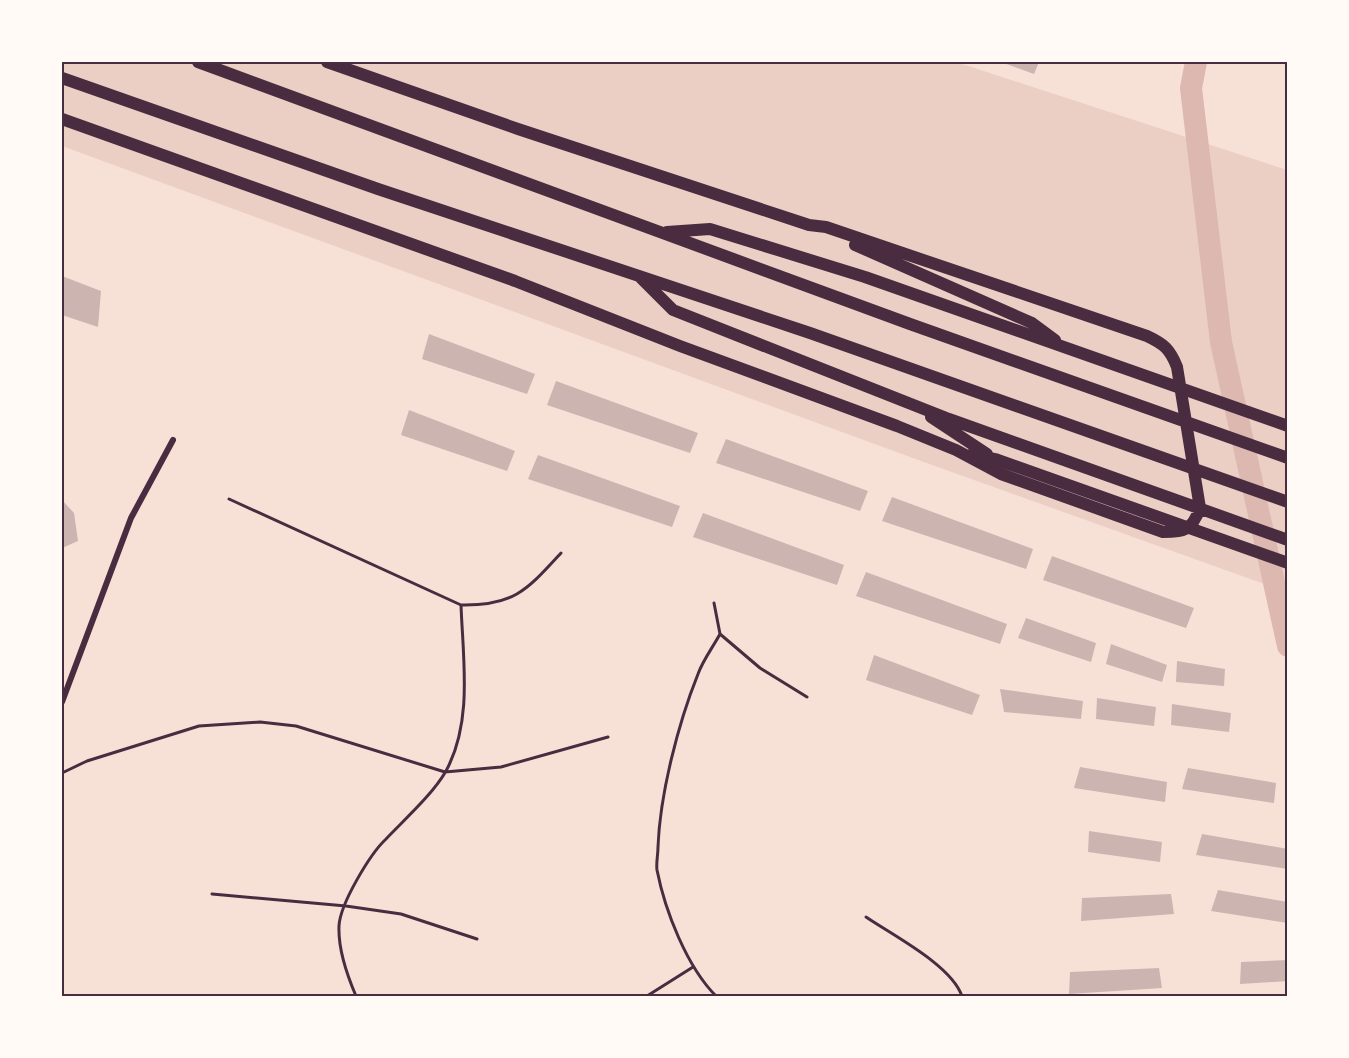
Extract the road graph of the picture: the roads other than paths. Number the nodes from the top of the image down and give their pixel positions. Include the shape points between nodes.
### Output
1 (198, 62) edge
2 (327, 62) edge
3 (62, 78) edge
4 (1287, 89) edge
5 (1287, 97) edge
6 (62, 119) edge
7 (809, 225) junction
8 (661, 232) junction
9 (638, 275) junction
10 (1066, 348) junction
11 (910, 404) junction
12 (1287, 426) edge
13 (173, 440) dead end
14 (956, 450) junction
15 (1287, 458) edge
16 (995, 459) junction
17 (230, 499) dead end
18 (1287, 502) edge
19 (1287, 540) edge
20 (561, 553) dead end
21 (1287, 563) edge
22 (714, 603) dead end
23 (461, 606) junction
24 (720, 634) junction
25 (807, 697) dead end
26 (62, 702) edge
27 (608, 737) dead end
28 (445, 772) junction
29 (62, 773) edge
30 (212, 894) dead end
31 (346, 906) junction
32 (866, 917) dead end
33 (477, 939) dead end
34 (693, 967) junction
35 (356, 996) edge
36 (647, 996) edge
37 (716, 996) edge
38 (962, 996) edge

1 - 8 highway
2 - 7 highway
3 - 9 highway
4 - 5 street
6 - 14 highway via 515,281
7 - 10 highway via 1032,323
7 - 14 highway via 826,227 1161,343 1177,367 1200,508 1195,522 1180,532 1162,532 1001,474
8 - 10 highway via 710,229 865,277
8 - 15 highway
9 - 11 highway via 673,310
9 - 18 highway
10 - 12 highway
11 - 16 highway
11 - 19 highway
13 - 26 street via 130,518
14 - 16 highway
16 - 21 highway
17 - 23 lane
20 - 23 lane via 530,586 512,598 484,606
22 - 24 lane
23 - 28 lane via 461,736
24 - 25 lane via 760,668
24 - 34 lane via 699,672 686,708 663,797 658,837 657,869 670,915
27 - 28 lane via 501,767
28 - 29 lane via 296,726 260,722 199,726 95,758
28 - 31 lane via 412,814 373,852
30 - 31 lane
31 - 33 lane via 401,914
31 - 35 lane via 339,925 343,959
32 - 38 lane via 942,968
34 - 36 lane
34 - 37 lane

